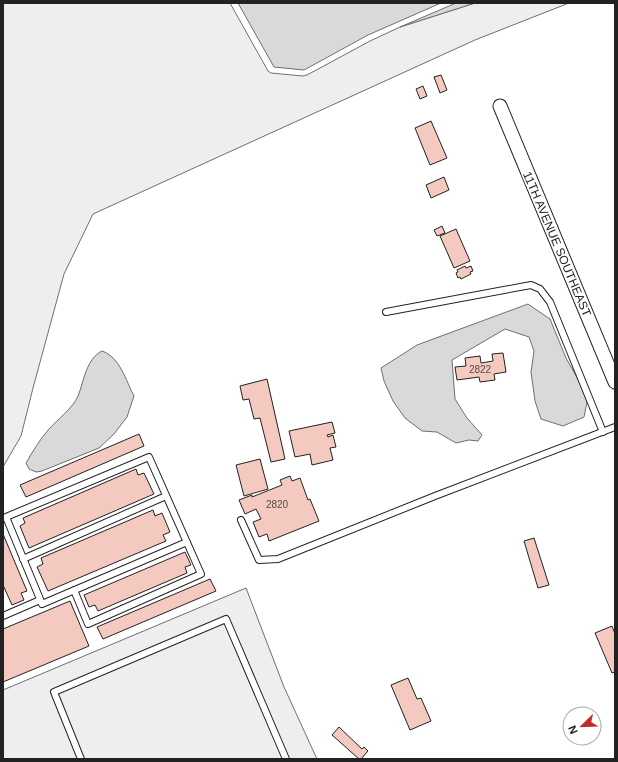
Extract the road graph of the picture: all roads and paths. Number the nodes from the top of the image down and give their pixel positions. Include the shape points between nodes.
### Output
1 (500, 106) dead end
2 (386, 312) dead end
3 (615, 382) edge
4 (615, 427) edge
5 (603, 432) junction
6 (166, 496) junction
7 (241, 520) dead end
8 (187, 542) junction
9 (23, 559) junction
10 (74, 590) junction
11 (40, 600) junction
12 (3, 616) edge
13 (81, 759) edge
14 (286, 759) edge

1 - 3 street, 11TH AVENUE SOUTHEAST
2 - 5 lane via 532,285 540,289 550,302
4 - 5 lane
5 - 7 lane via 278,559 259,560
6 - 8 lane
6 - 9 lane
6 - 9 lane via 149,457 6,517
8 - 10 lane
8 - 10 lane via 201,574 88,624
9 - 11 lane
10 - 11 lane via 42,604
11 - 12 lane
13 - 14 lane via 54,692 226,619

